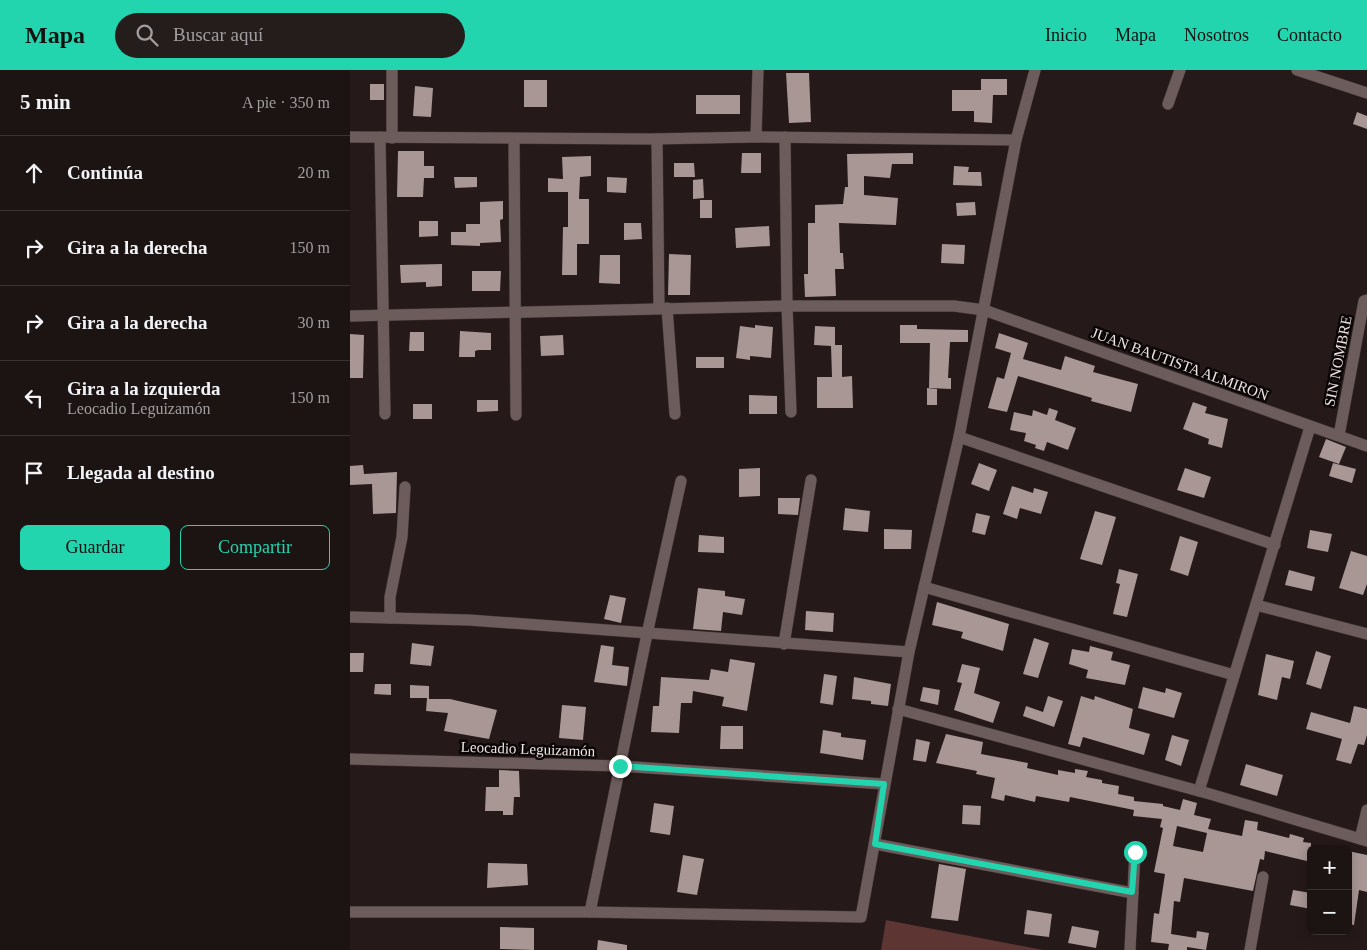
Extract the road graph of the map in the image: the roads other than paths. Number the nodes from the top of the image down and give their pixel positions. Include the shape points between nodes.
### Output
1 (392, 70) edge
2 (758, 70) edge
3 (1035, 70) edge
4 (1180, 70) edge
5 (1297, 70) edge
6 (1331, 75) edge
7 (1367, 93) edge
8 (1168, 104) dead end
9 (380, 137) junction
10 (756, 137) junction
11 (786, 137) junction
12 (350, 138) edge
13 (392, 138) junction
14 (514, 139) junction
15 (657, 139) junction
16 (1016, 140) junction
17 (1367, 300) edge
18 (786, 306) junction
19 (663, 308) junction
20 (984, 310) junction
21 (515, 311) junction
22 (350, 316) edge
23 (385, 316) junction
24 (790, 412) dead end
25 (385, 414) dead end
26 (675, 414) dead end
27 (516, 415) dead end
28 (1310, 427) junction
29 (1340, 430) dead end
30 (959, 437) junction
31 (1367, 446) edge
32 (811, 480) dead end
33 (681, 481) dead end
34 (405, 487) dead end
35 (1275, 545) junction
36 (924, 587) junction
37 (1256, 605) junction
38 (350, 617) edge
39 (390, 618) junction
40 (647, 634) junction
41 (1367, 634) edge
42 (784, 644) junction
43 (909, 652) junction
44 (1234, 675) junction
45 (898, 709) junction
46 (350, 759) edge
47 (620, 766) junction
48 (884, 784) junction
49 (1199, 791) junction
50 (1367, 810) edge
51 (1363, 840) edge
52 (875, 844) junction
53 (1135, 852) dead end
54 (1263, 877) dead end
55 (1132, 892) junction
56 (350, 912) edge
57 (590, 912) junction
58 (1130, 950) edge
59 (1250, 950) edge

1 - 13 street
2 - 10 street
3 - 16 street
4 - 8 street
5 - 6 street
6 - 7 street
9 - 12 street
9 - 13 street
9 - 23 street
10 - 11 street
10 - 15 street
11 - 16 street
11 - 18 street
13 - 14 street
14 - 15 street
14 - 21 street
15 - 19 street
16 - 20 street
17 - 29 street, SIN NOMBRE via 1364,301
18 - 19 street, JUAN BAUTISTA ALMIRON
18 - 20 street, JUAN BAUTISTA ALMIRON via 954,306
18 - 24 street
19 - 21 street, JUAN BAUTISTA ALMIRON
19 - 26 street
20 - 28 street, JUAN BAUTISTA ALMIRON
20 - 30 street
21 - 23 street, JUAN BAUTISTA ALMIRON
21 - 27 street
22 - 23 street, JUAN BAUTISTA ALMIRON
23 - 25 street
28 - 31 street, JUAN BAUTISTA ALMIRON
28 - 35 street
30 - 35 street
30 - 36 street
32 - 42 street
33 - 40 street
34 - 39 street via 402,537 390,597
35 - 37 street
36 - 43 street
36 - 44 street
37 - 41 street
37 - 44 street
38 - 39 street
39 - 40 street via 469,620
40 - 42 street
40 - 47 street
42 - 43 street
43 - 45 street
44 - 49 street
45 - 48 street
45 - 49 street
46 - 47 street, Leocadio Leguizamón
47 - 48 street, Leocadio Leguizamón
47 - 57 street
48 - 52 street
49 - 51 street
50 - 51 street
52 - 55 street
52 - 57 street via 861,917
53 - 55 street
54 - 59 street
55 - 58 street
56 - 57 street

